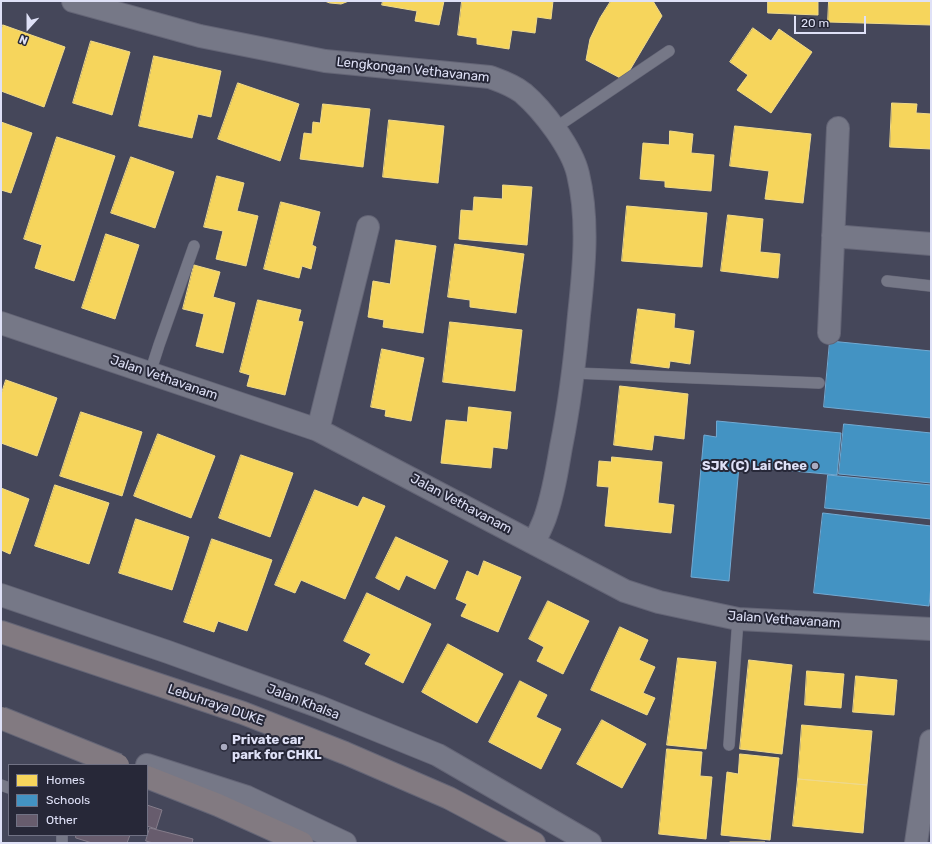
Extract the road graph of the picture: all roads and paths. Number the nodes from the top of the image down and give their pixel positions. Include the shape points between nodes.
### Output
1 (73, 1) edge
2 (669, 51) dead end
3 (555, 128) junction
4 (838, 128) dead end
5 (368, 228) dead end
6 (834, 236) junction
7 (931, 244) edge
8 (194, 246) dead end
9 (887, 282) dead end
10 (931, 286) edge
11 (1, 323) edge
12 (829, 333) dead end
13 (150, 373) junction
14 (574, 373) junction
15 (818, 383) dead end
16 (318, 430) junction
17 (534, 543) junction
18 (1, 595) edge
19 (738, 619) junction
20 (931, 629) edge
21 (1, 632) edge
22 (1, 718) edge
23 (1, 722) edge
24 (931, 741) edge
25 (729, 745) dead end
26 (116, 764) edge
27 (143, 764) edge
28 (148, 766) edge
29 (148, 776) edge
30 (922, 838) edge
31 (302, 843) edge
32 (345, 843) edge
33 (534, 843) edge
34 (590, 843) edge

1 - 3 street, Lengkongan Vethavanam via 200,36 325,61 490,77 522,92
2 - 3 lane
3 - 14 street, Lengkongan Vethavanam via 578,173 584,211 582,284
4 - 6 street
5 - 16 street
6 - 7 street
6 - 12 street
8 - 13 lane
9 - 10 lane
11 - 13 street, Jalan Vethavanam
13 - 16 street, Jalan Vethavanam
14 - 15 lane
14 - 17 street, Lengkongan Vethavanam via 553,489 545,518
16 - 17 street, Jalan Vethavanam
17 - 19 street, Jalan Vethavanam via 625,591 659,602
18 - 34 street, Jalan Khalsa via 306,702 438,755
19 - 20 street, Jalan Vethavanam
19 - 25 lane
21 - 33 highway, Lebuhraya DUKE via 244,713 449,798
22 - 26 highway, bridge
23 - 27 street via 49,734
24 - 30 street
28 - 32 street via 247,797
29 - 31 highway

